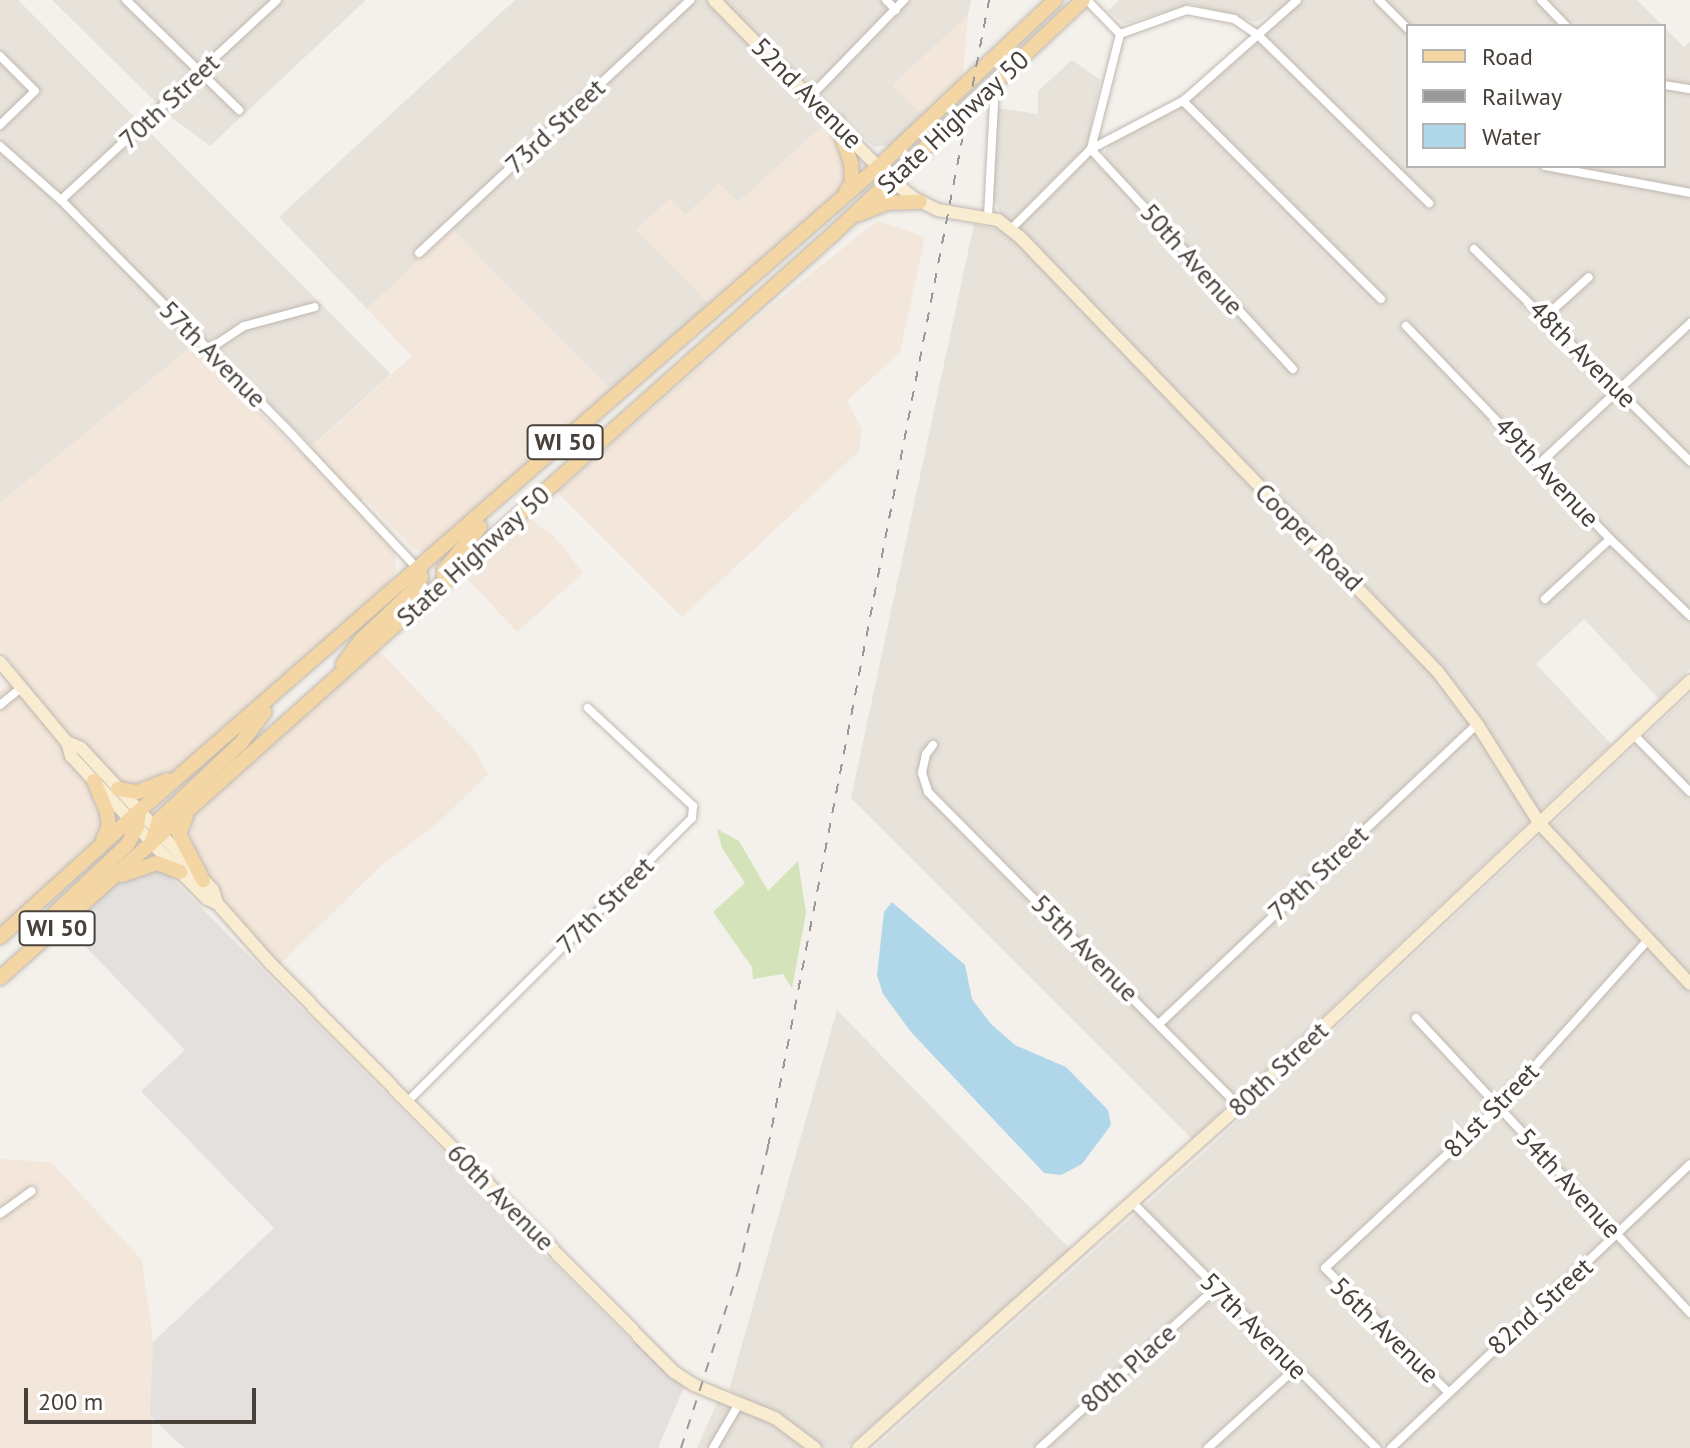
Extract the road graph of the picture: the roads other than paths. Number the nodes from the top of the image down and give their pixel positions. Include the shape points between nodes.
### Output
1 (126, 0) edge
2 (277, 0) edge
3 (690, 0) edge
4 (714, 0) edge
5 (886, 0) edge
6 (904, 0) edge
7 (1055, 0) edge
8 (1085, 0) edge
9 (1297, 0) edge
10 (1379, 0) edge
11 (1541, 0) edge
12 (896, 10) junction
13 (1564, 24) edge
14 (1406, 27) edge
15 (1120, 34) junction
16 (1258, 35) junction
17 (0, 56) edge
18 (199, 73) junction
19 (995, 83) junction
20 (1666, 85) edge
21 (1690, 89) edge
22 (959, 92) junction
23 (811, 96) junction
24 (1183, 101) junction
25 (239, 110) dead end
26 (837, 122) junction
27 (0, 125) edge
28 (0, 146) edge
29 (1091, 149) junction
30 (879, 166) junction
31 (1556, 168) edge
32 (891, 180) junction
33 (1690, 193) edge
34 (845, 195) junction
35 (61, 200) junction
36 (920, 202) junction
37 (1429, 203) dead end
38 (851, 217) junction
39 (988, 217) junction
40 (1011, 229) junction
41 (1474, 249) dead end
42 (419, 253) dead end
43 (805, 258) junction
44 (1589, 277) dead end
45 (1381, 299) dead end
46 (720, 305) junction
47 (315, 307) dead end
48 (1545, 317) junction
49 (1690, 323) edge
50 (1406, 326) dead end
51 (208, 350) junction
52 (1293, 369) dead end
53 (678, 371) junction
54 (1619, 389) junction
55 (1690, 461) edge
56 (1539, 464) junction
57 (529, 474) junction
58 (1610, 539) junction
59 (419, 570) junction
60 (444, 583) junction
61 (1545, 599) dead end
62 (1690, 616) edge
63 (0, 662) edge
64 (1690, 681) edge
65 (21, 688) junction
66 (323, 690) junction
67 (276, 694) junction
68 (0, 705) edge
69 (588, 708) dead end
70 (1477, 724) junction
71 (1633, 734) junction
72 (67, 742) junction
73 (933, 745) dead end
74 (189, 770) junction
75 (94, 781) junction
76 (118, 789) junction
77 (1690, 792) edge
78 (190, 809) junction
79 (135, 819) junction
80 (1540, 824) junction
81 (155, 835) junction
82 (99, 848) junction
83 (180, 872) junction
84 (114, 877) junction
85 (203, 880) junction
86 (217, 903) junction
87 (0, 937) edge
88 (1647, 941) junction
89 (20, 961) junction
90 (0, 978) edge
91 (1690, 984) edge
92 (1416, 1018) dead end
93 (1160, 1023) junction
94 (407, 1102) junction
95 (1239, 1106) junction
96 (1499, 1106) junction
97 (1690, 1164) edge
98 (32, 1191) dead end
99 (1133, 1203) junction
100 (0, 1214) edge
101 (1618, 1236) junction
102 (1325, 1268) joint
103 (1216, 1288) junction
104 (1690, 1313) edge
105 (1296, 1368) junction
106 (1447, 1391) junction
107 (740, 1402) junction
108 (713, 1448) edge
109 (815, 1448) edge
110 (858, 1448) edge
111 (1040, 1448) edge
112 (1208, 1448) edge
113 (1376, 1448) edge
114 (1391, 1448) edge

1 - 18 street
2 - 18 street, 70th Street
3 - 42 street, 73rd Street
4 - 23 street, 52nd Avenue
5 - 12 street
6 - 12 street
7 - 22 main road, State Highway 50 / WI 50
8 - 15 street
8 - 19 main road, State Highway 50 / WI 50
9 - 16 street
10 - 14 street
11 - 13 street
12 - 23 street
15 - 16 street via 1187,10 1234,19
15 - 29 street
16 - 24 street
16 - 37 street
17 - 27 street via 35,91
18 - 25 street
18 - 35 street, 70th Street
19 - 32 main road, State Highway 50 / WI 50
19 - 39 street
20 - 21 street
22 - 30 main road, State Highway 50 / WI 50
22 - 32 main road via 941,120 896,165
23 - 26 street, 52nd Avenue
24 - 29 street
24 - 45 street
26 - 30 street, 52nd Avenue
26 - 34 main road via 851,163 852,182
28 - 35 street, 57th Avenue
29 - 40 street
29 - 52 street, 50th Avenue
30 - 32 street, 52nd Avenue
30 - 34 main road, State Highway 50 / WI 50
30 - 43 main road via 879,178 838,216
31 - 33 street
32 - 36 street, 52nd Avenue
32 - 38 main road, State Highway 50 / WI 50
34 - 46 main road, State Highway 50 / WI 50
35 - 51 street, 57th Avenue
36 - 38 main road via 886,203
36 - 39 street, 52nd Avenue via 949,213
38 - 43 main road, State Highway 50 / WI 50
39 - 40 street, Cooper Road
40 - 70 street, Cooper Road via 1378,606
41 - 48 street, 48th Avenue
43 - 53 main road, State Highway 50 / WI 50
44 - 48 street
46 - 53 main road via 718,319
46 - 57 main road, State Highway 50 / WI 50
47 - 51 street via 240,328
48 - 54 street, 48th Avenue
49 - 54 street
50 - 56 street, 49th Avenue
51 - 59 street, 57th Avenue
53 - 60 main road, State Highway 50 / WI 50
54 - 55 street, 48th Avenue
54 - 56 street
56 - 58 street, 49th Avenue
57 - 59 main road, State Highway 50 / WI 50
57 - 60 main road via 453,556 444,570
58 - 61 street
58 - 62 street, 49th Avenue
59 - 66 main road via 416,588 361,640
59 - 67 main road, State Highway 50 / WI 50
60 - 66 main road, State Highway 50 / WI 50
63 - 65 street, 60th Avenue
64 - 71 street, 80th Street
65 - 68 street
65 - 72 street, 60th Avenue
66 - 78 main road, State Highway 50 / WI 50
67 - 74 main road, State Highway 50 / WI 50
67 - 81 main road via 241,743 169,809
69 - 94 street, 77th Street via 693,806 692,818
70 - 80 street, Cooper Road
70 - 93 street, 79th Street
71 - 77 street
71 - 80 street, 80th Street
72 - 75 street, 60th Avenue via 71,756
72 - 76 street, 60th Avenue via 81,748
73 - 93 street, 55th Avenue via 922,773 928,792
74 - 76 main road via 146,790
74 - 79 main road, State Highway 50 / WI 50
75 - 79 street, 60th Avenue
75 - 82 main road via 109,826
76 - 79 street, 60th Avenue
78 - 81 main road, State Highway 50 / WI 50
78 - 85 main road via 179,834
79 - 81 street, 60th Avenue
79 - 82 main road, State Highway 50 / WI 50
79 - 89 main road via 107,867 55,913
80 - 88 street, Cooper Road
80 - 95 street, 80th Street
81 - 83 street, 60th Avenue
81 - 84 main road, State Highway 50 / WI 50
81 - 85 street, 60th Avenue
82 - 87 main road, State Highway 50 / WI 50
83 - 84 main road via 151,863
83 - 86 street, 60th Avenue
84 - 89 main road, State Highway 50 / WI 50
85 - 86 street, 60th Avenue
86 - 94 street, 60th Avenue
88 - 91 street, Cooper Road
88 - 96 street, 81st Street
89 - 90 main road, State Highway 50 / WI 50
92 - 96 street, 54th Avenue
93 - 95 street, 55th Avenue
94 - 107 street, 60th Avenue via 674,1372
95 - 99 street, 80th Street
96 - 101 street, 54th Avenue
96 - 102 street, 81st Street
97 - 101 street, 82nd Street
98 - 100 street
99 - 103 street, 57th Avenue
99 - 110 street, 80th Street
101 - 104 street, 54th Avenue
101 - 106 street, 82nd Street
102 - 106 street, 56th Avenue
103 - 105 street, 57th Avenue
103 - 111 street, 80th Place
105 - 112 street
105 - 113 street, 57th Avenue
106 - 114 street, 82nd Street
107 - 108 street
107 - 109 street, 60th Avenue via 775,1418

